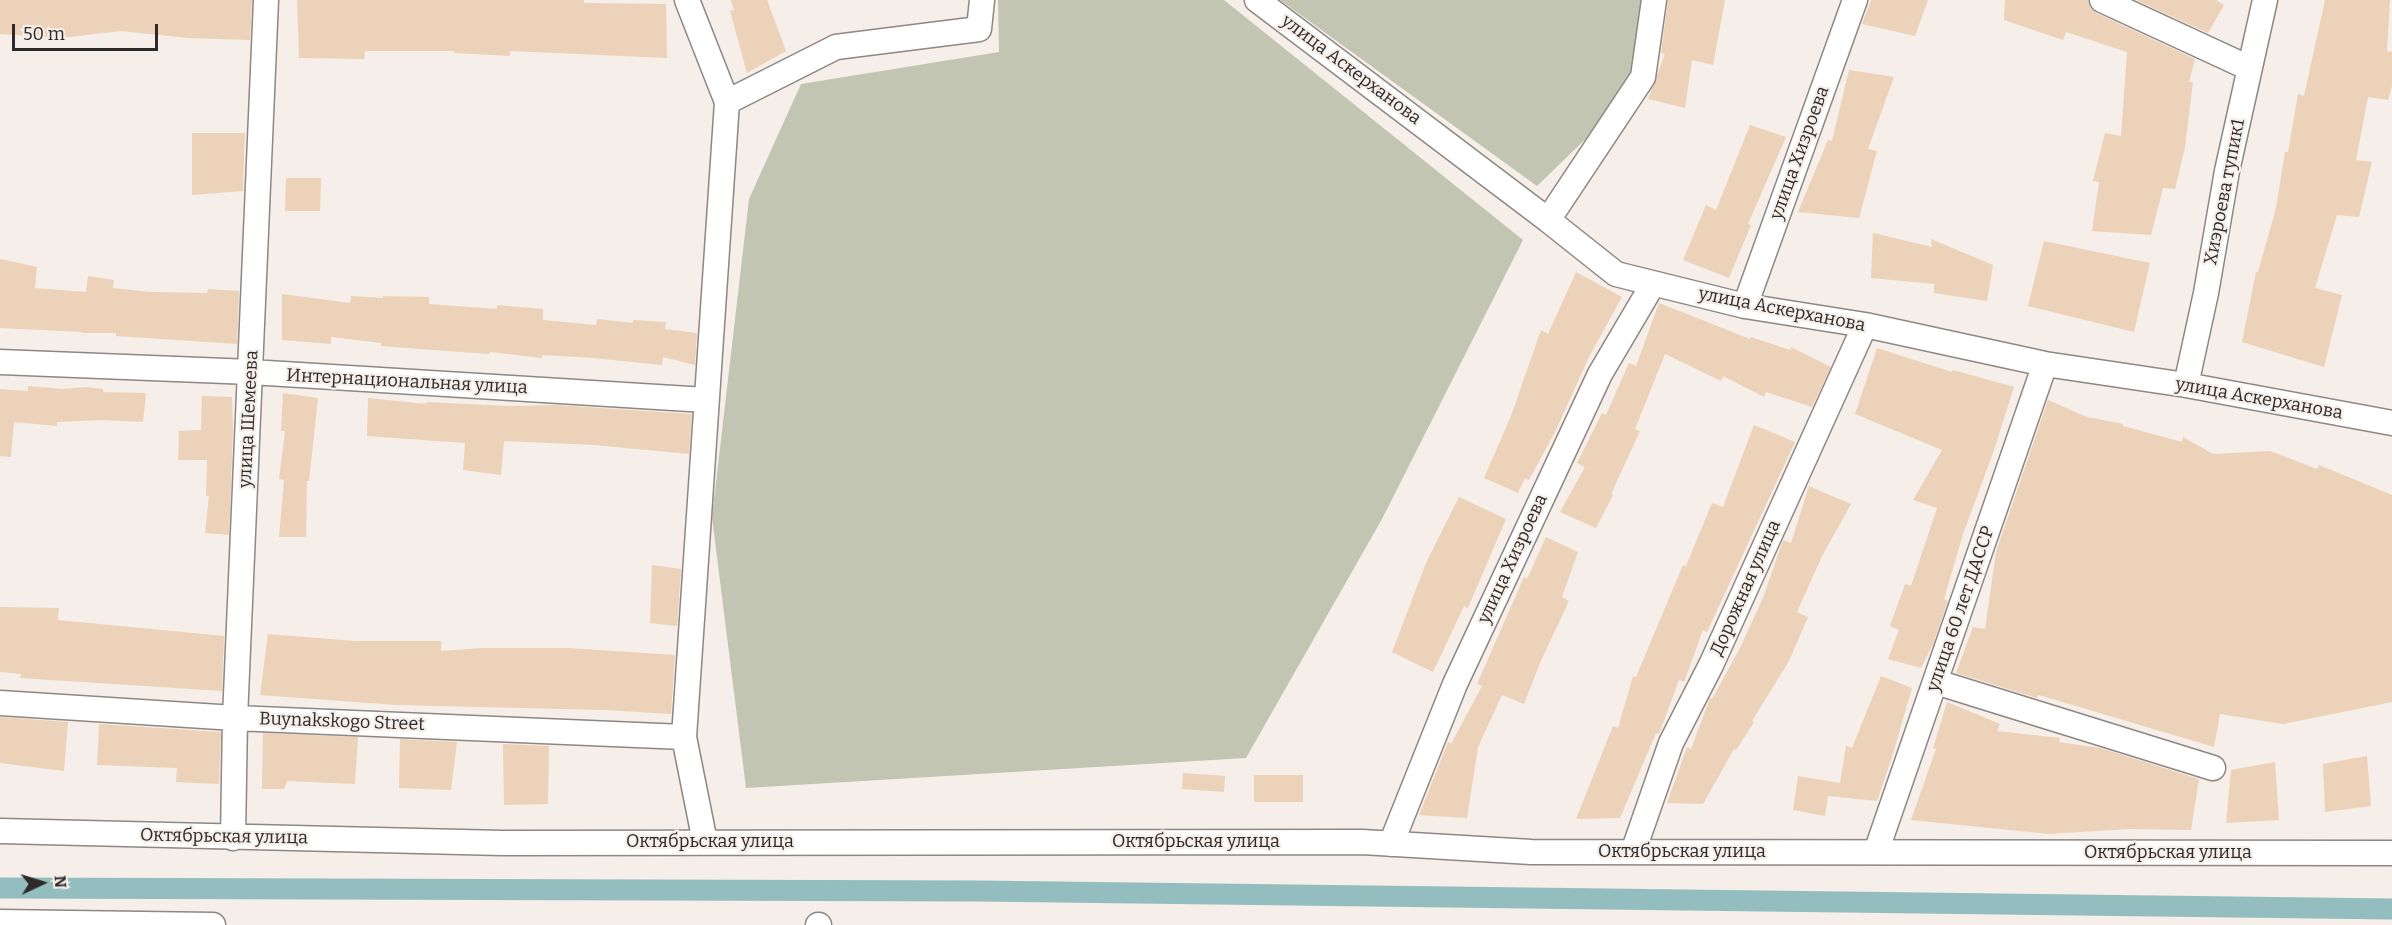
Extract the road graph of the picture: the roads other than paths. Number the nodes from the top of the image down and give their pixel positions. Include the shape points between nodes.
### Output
1 (266, 0) edge
2 (687, 0) edge
3 (982, 0) edge
4 (1257, 0) edge
5 (1654, 0) edge
6 (1855, 0) edge
7 (2102, 0) edge
8 (2265, 0) edge
9 (2249, 68) junction
10 (727, 102) junction
11 (1548, 220) junction
12 (1653, 284) junction
13 (1744, 306) junction
14 (1864, 325) junction
15 (0, 362) edge
16 (2045, 364) junction
17 (251, 372) junction
18 (2186, 385) junction
19 (706, 400) junction
20 (2392, 423) edge
21 (1936, 682) junction
22 (0, 704) edge
23 (235, 718) junction
24 (684, 737) junction
25 (2212, 768) dead end
26 (0, 831) edge
27 (233, 838) junction
28 (705, 842) junction
29 (1391, 844) junction
30 (1632, 852) junction
31 (1876, 852) junction
32 (2392, 853) edge
33 (0, 922) edge
34 (213, 925) edge

1 - 17 street, улица Шемеева
2 - 10 street
3 - 10 street via 979,29 836,47
4 - 11 street, улица Аскерханова
5 - 11 street via 1643,77
6 - 13 street, улица Хизроева
7 - 9 street
8 - 9 street, Хиэроева тупик1
9 - 18 street, Хиэроева тупик1
10 - 19 street
11 - 12 street, улица Аскерханова via 1617,274
12 - 13 street, улица Аскерханова
12 - 29 street, улица Хизроева via 1600,374 1465,663
13 - 14 street, улица Аскерханова
14 - 16 street, улица Аскерханова
14 - 30 street, Дорожная улица via 1711,665 1671,743
15 - 17 street, Интернациональная улица
16 - 18 street, улица Аскерханова
16 - 21 street, улица 60 лет ДАССР
17 - 19 street, Интернациональная улица
17 - 23 street, улица Шемеева
18 - 20 street, улица Аскерханова
19 - 24 street
21 - 25 street
21 - 31 street, улица 60 лет ДАССР
22 - 23 street, Buynakskogo Street
23 - 24 street, Buynakskogo Street
23 - 27 street, улица Шемеева
24 - 28 street
26 - 27 street, Октябрьская улица
27 - 28 street, Октябрьская улица
28 - 29 street, Октябрьская улица
29 - 30 street, Октябрьская улица via 1531,852
30 - 31 street, Октябрьская улица
31 - 32 street, Октябрьская улица
33 - 34 street

